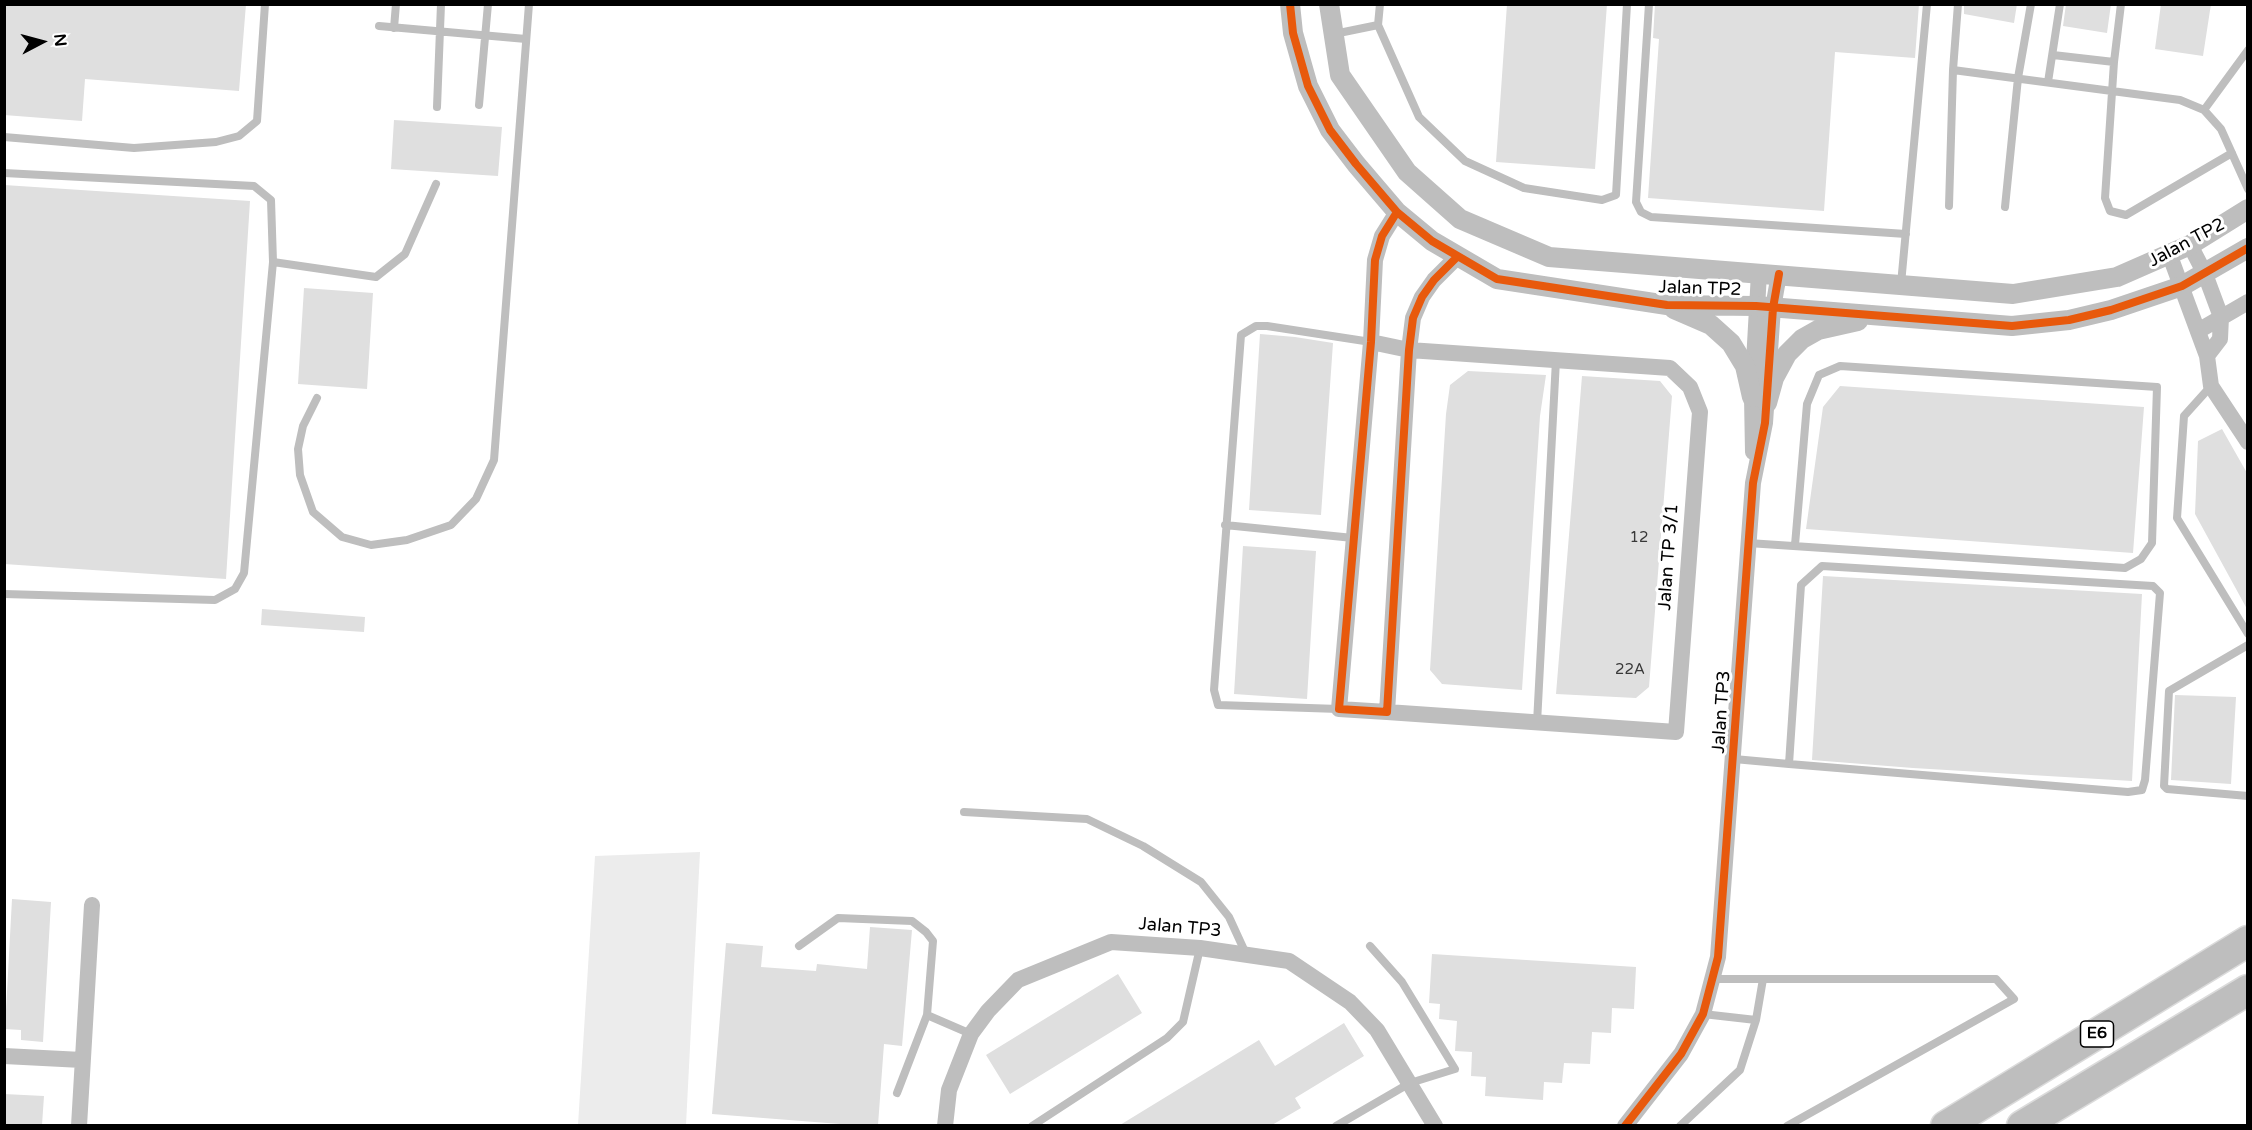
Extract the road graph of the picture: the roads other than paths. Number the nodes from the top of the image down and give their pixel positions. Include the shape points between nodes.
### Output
1 (265, 4) edge
2 (396, 4) edge
3 (441, 4) edge
4 (488, 4) edge
5 (529, 4) edge
6 (1290, 4) edge
7 (1329, 4) edge
8 (1380, 4) edge
9 (1628, 4) edge
10 (1649, 4) edge
11 (1927, 4) edge
12 (1958, 4) edge
13 (2031, 4) edge
14 (2060, 4) edge
15 (2121, 4) edge
16 (1378, 25) junction
17 (379, 26) dead end
18 (394, 28) junction
19 (440, 32) junction
20 (1334, 34) junction
21 (485, 36) junction
22 (526, 39) junction
23 (2247, 50) edge
24 (2053, 55) junction
25 (2114, 62) junction
26 (1953, 70) junction
27 (2018, 78) junction
28 (2048, 82) junction
29 (2112, 91) junction
30 (479, 105) dead end
31 (437, 107) dead end
32 (2204, 110) junction
33 (4, 137) edge
34 (2232, 153) junction
35 (4, 173) edge
36 (436, 184) dead end
37 (2247, 189) edge
38 (1949, 206) dead end
39 (2005, 207) dead end
40 (2247, 209) edge
41 (1397, 212) junction
42 (1906, 234) junction
43 (2190, 245) junction
44 (2247, 248) edge
45 (2170, 256) junction
46 (1457, 257) junction
47 (273, 262) junction
48 (1759, 273) junction
49 (1779, 274) junction
50 (2205, 274) junction
51 (1900, 284) junction
52 (2182, 286) junction
53 (2247, 302) edge
54 (1667, 305) junction
55 (1765, 307) junction
56 (1884, 316) junction
57 (2221, 317) junction
58 (2198, 331) junction
59 (1371, 342) junction
60 (1408, 350) junction
61 (2207, 356) junction
62 (1556, 360) junction
63 (2211, 386) junction
64 (317, 398) dead end
65 (1760, 400) junction
66 (2247, 442) edge
67 (1225, 525) junction
68 (1353, 538) junction
69 (1748, 543) junction
70 (1795, 545) junction
71 (4, 594) edge
72 (2247, 634) edge
73 (2247, 645) edge
74 (1339, 709) junction
75 (1387, 712) junction
76 (1537, 723) junction
77 (1734, 759) junction
78 (1789, 764) junction
79 (2247, 795) edge
80 (964, 812) dead end
81 (92, 905) dead end
82 (2247, 941) edge
83 (799, 946) dead end
84 (1370, 946) dead end
85 (1200, 948) junction
86 (1246, 954) junction
87 (1713, 979) junction
88 (1763, 979) junction
89 (2247, 990) edge
90 (1703, 1014) junction
91 (927, 1015) junction
92 (1756, 1020) junction
93 (971, 1035) junction
94 (4, 1056) edge
95 (82, 1060) junction
96 (1410, 1083) junction
97 (897, 1093) dead end
98 (79, 1125) edge
99 (945, 1125) edge
100 (1032, 1125) edge
101 (1336, 1125) edge
102 (1435, 1125) edge
103 (1625, 1125) edge
104 (1680, 1125) edge
105 (1787, 1125) edge
106 (1946, 1125) edge
107 (2022, 1125) edge

1 - 33 lane via 257,121 239,136 216,142 134,148
2 - 18 lane
3 - 19 lane
4 - 21 lane
5 - 22 lane
6 - 41 street, Jalan TP2 via 1293,33 1308,86 1330,130
7 - 20 street, Jalan TP2
8 - 16 lane
9 - 16 lane via 1616,195 1602,200 1524,188 1465,161 1419,117
10 - 42 lane via 1636,202 1641,212 1651,217
11 - 42 lane
12 - 26 lane
13 - 27 lane
14 - 24 lane
15 - 25 lane
16 - 20 lane
17 - 18 lane
18 - 19 lane
19 - 21 lane
19 - 31 lane
20 - 48 street, Jalan TP2 via 1340,75 1407,172 1460,219 1548,257
21 - 22 lane
21 - 30 lane
22 - 64 lane via 494,460 476,499 451,525 407,540 371,545 342,537 313,512 300,475 298,449 303,426
23 - 32 lane
24 - 25 lane
24 - 28 lane
25 - 29 lane
26 - 27 lane
26 - 38 lane
27 - 28 lane
27 - 39 lane
28 - 29 lane
29 - 32 lane via 2180,100
29 - 34 lane via 2105,198 2110,211 2126,215
32 - 34 lane via 2221,129
34 - 37 lane
35 - 47 lane via 254,186 271,200
36 - 47 lane via 405,254 376,278
40 - 43 street, Jalan TP2
41 - 46 street, Jalan TP2
41 - 59 street via 1382,236 1376,260
42 - 51 lane
43 - 45 street, Jalan TP2
43 - 50 street
44 - 50 street, Jalan TP2
45 - 51 street, Jalan TP2 via 2117,277 2013,294
45 - 52 street
46 - 54 street, Jalan TP2 via 1497,279
46 - 60 street via 1422,297 1413,318
47 - 71 lane via 244,573 236,589 215,600
48 - 49 street, Jalan TP2
48 - 55 street, Jalan TP3
49 - 51 street, Jalan TP2
49 - 55 street, Jalan TP3
50 - 52 street, Jalan TP2
50 - 57 street
52 - 56 street, Jalan TP2 via 2069,320 2012,326
52 - 58 street
53 - 57 street
54 - 55 street, Jalan TP2
54 - 65 street via 1711,325 1731,343
55 - 56 street, Jalan TP2
55 - 65 street, Jalan TP3
56 - 65 street via 1839,324 1802,339 1787,354
57 - 58 street
57 - 61 street via 2220,339
58 - 61 street
59 - 60 street, Jalan TP 3/1
59 - 67 lane via 1267,326 1256,326 1241,335
59 - 68 street
60 - 62 street, Jalan TP 3/1
60 - 75 street
61 - 63 street
62 - 76 lane
62 - 76 street, Jalan TP 3/1 via 1670,368 1690,387 1700,412 1676,732
63 - 66 street
63 - 72 lane via 2184,416 2178,519
65 - 69 street, Jalan TP3
67 - 68 lane
67 - 74 lane via 1214,690 1218,705
68 - 74 street
69 - 70 lane
69 - 77 street, Jalan TP3
70 - 70 lane via 2126,568 2141,560 2152,543 2157,387 1840,366 1819,375 1807,404
73 - 79 lane via 2169,691 2164,786
74 - 75 street, Jalan TP 3/1
75 - 76 street, Jalan TP 3/1
77 - 78 lane
77 - 87 street, Jalan TP3
78 - 78 lane via 1801,585 1822,566 2153,586 2160,593 2142,790 2128,792
80 - 86 lane via 1087,819 1143,846 1200,882 1229,917
81 - 95 street
82 - 106 highway, E6
83 - 91 lane via 838,918 912,921 933,941
84 - 96 lane via 1402,982 1455,1069
85 - 86 street, Jalan TP3
85 - 93 street, Jalan TP3 via 1111,942 1018,980
85 - 100 lane via 1183,1022 1167,1038
86 - 96 street, Jalan TP3 via 1289,960 1350,1002 1377,1030
87 - 88 lane
87 - 90 street, Jalan TP3
88 - 92 lane
88 - 105 lane via 1996,979 2014,999
89 - 107 highway, E6
90 - 92 lane
90 - 103 street, Jalan TP3 via 1681,1054
91 - 93 lane
91 - 97 lane
92 - 104 lane via 1740,1070
93 - 99 street, Jalan TP3 via 949,1090
94 - 95 street
95 - 98 street
96 - 101 lane
96 - 102 street, Jalan TP3

